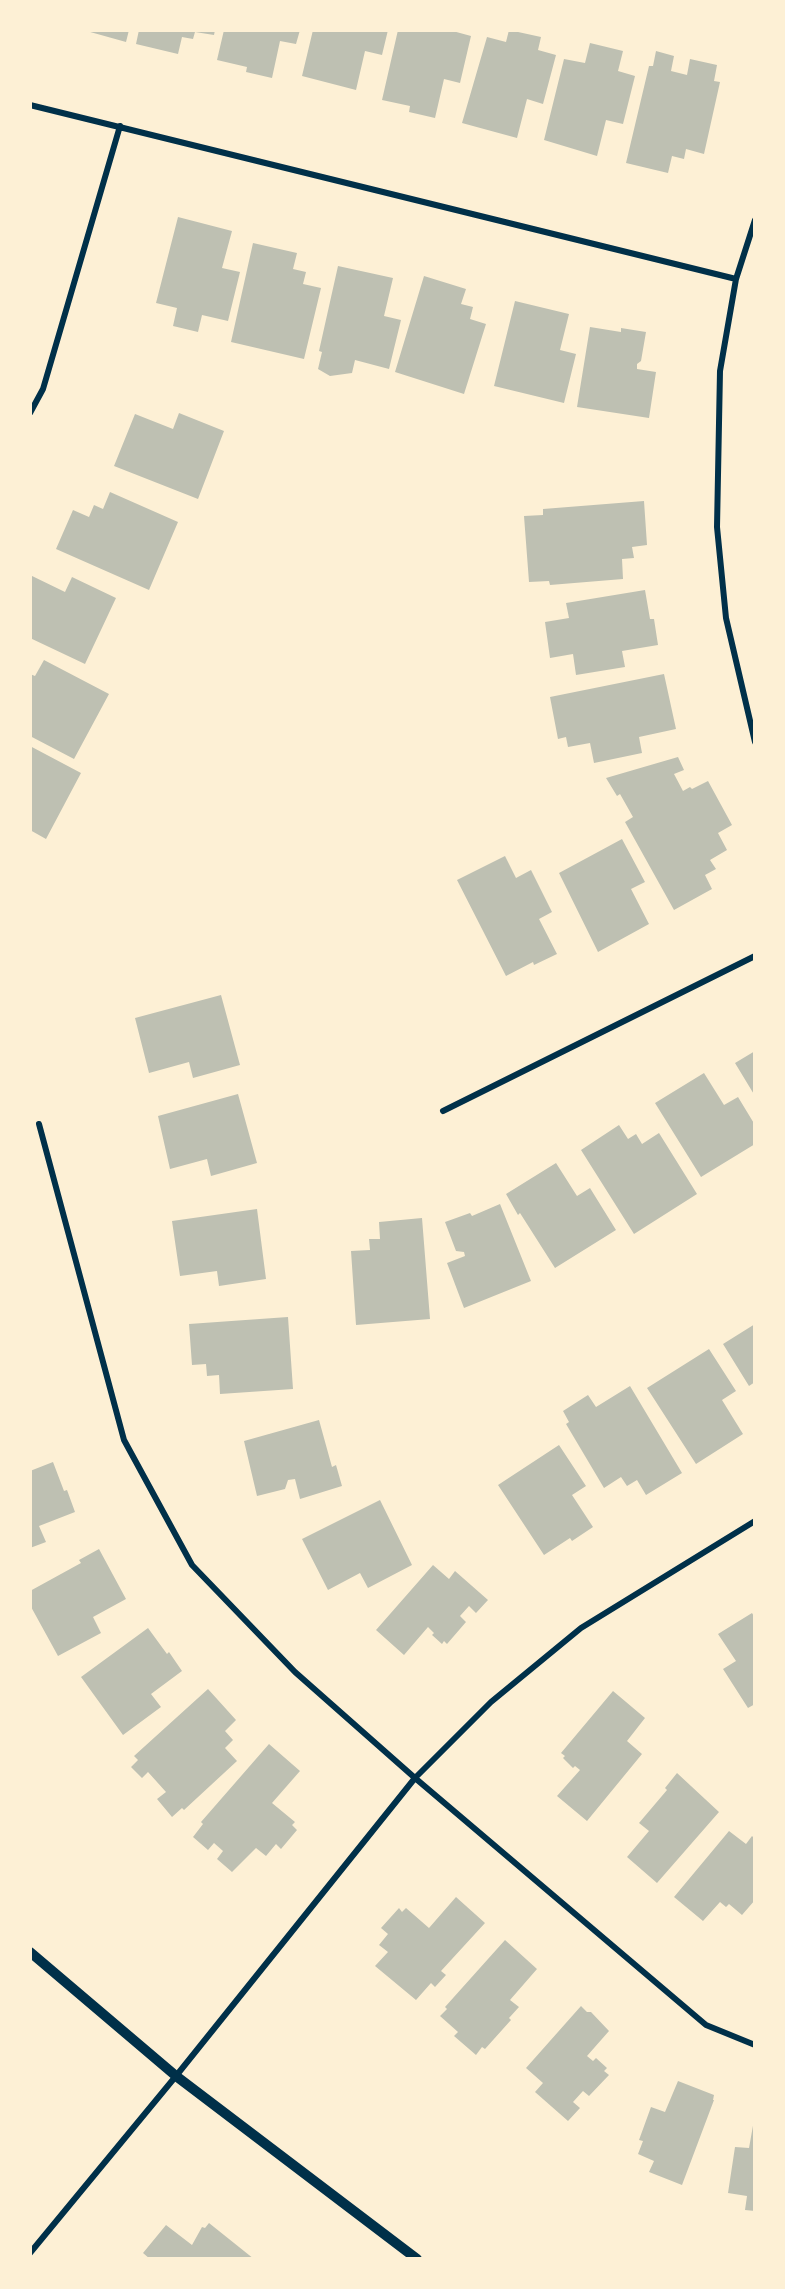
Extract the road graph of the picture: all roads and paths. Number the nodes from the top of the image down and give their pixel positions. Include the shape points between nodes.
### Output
1 (30, 105) edge
2 (120, 126) junction
3 (755, 220) edge
4 (736, 279) junction
5 (30, 413) edge
6 (755, 742) edge
7 (755, 956) edge
8 (443, 1111) dead end
9 (39, 1124) dead end
10 (755, 1521) edge
11 (415, 1778) junction
12 (30, 1952) edge
13 (755, 2045) edge
14 (176, 2076) junction
15 (30, 2253) edge
16 (417, 2259) edge

1 - 2 street
2 - 4 street
2 - 5 street via 43,389
3 - 4 street
4 - 6 street via 720,371 717,526 726,618
7 - 8 street
9 - 11 street via 124,1440 192,1565 295,1672
10 - 11 street via 581,1628 491,1702
11 - 13 street via 706,2025
11 - 14 street
12 - 14 street
14 - 15 street
14 - 16 street

